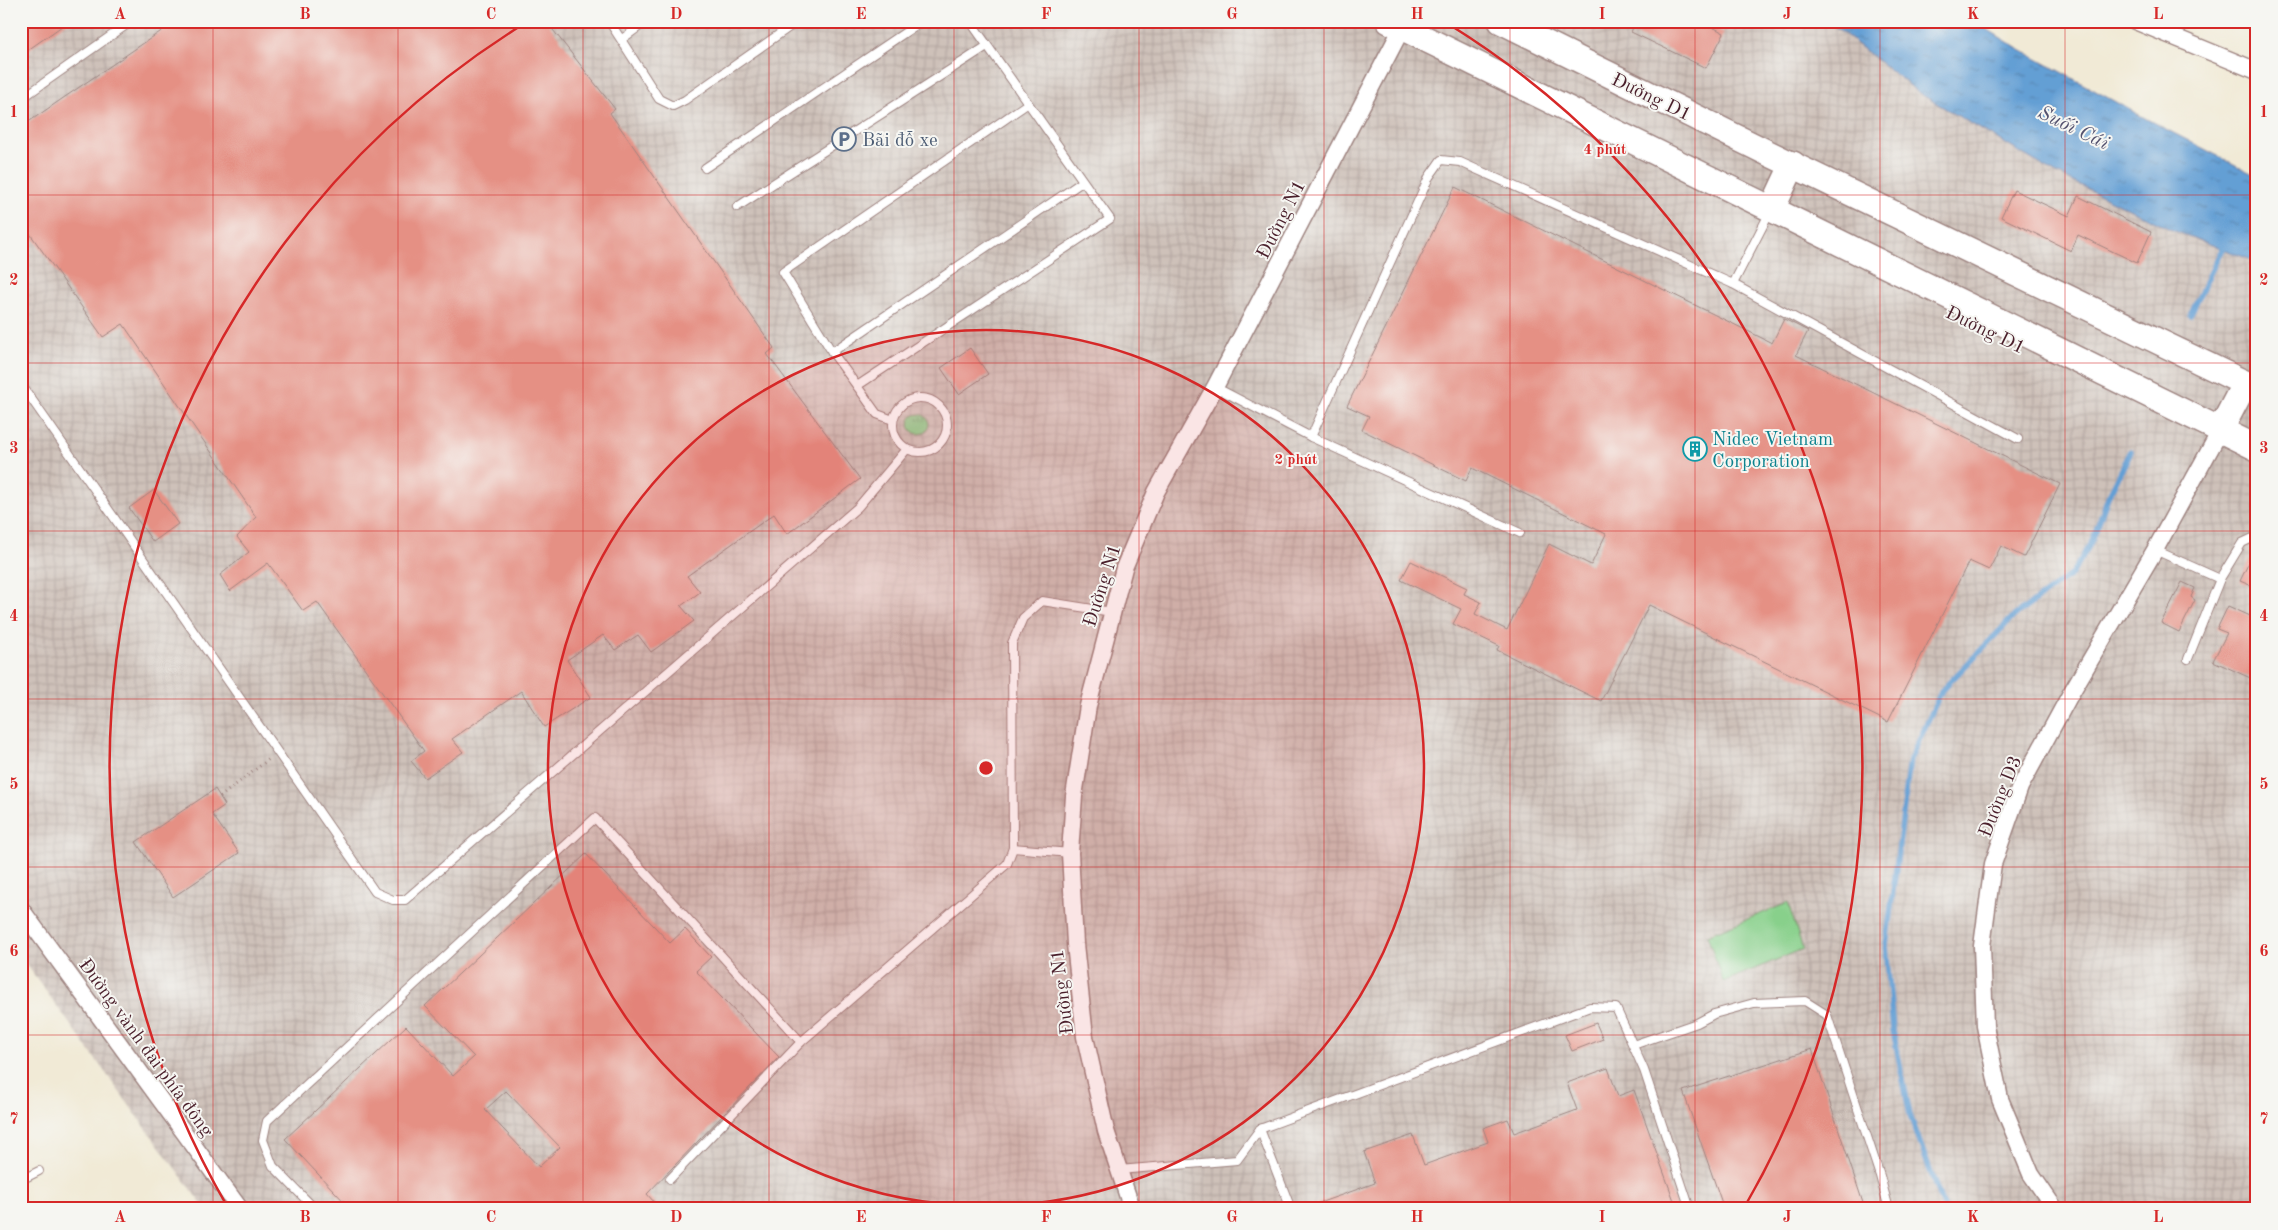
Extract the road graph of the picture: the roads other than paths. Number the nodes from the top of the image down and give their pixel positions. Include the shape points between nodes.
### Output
1 (132, 21) edge
2 (609, 21) edge
3 (647, 21) edge
4 (798, 21) edge
5 (922, 21) edge
6 (970, 21) edge
7 (1501, 21) edge
8 (2135, 21) edge
9 (1399, 23) edge
10 (622, 40) junction
11 (987, 46) junction
12 (2257, 71) edge
13 (21, 99) edge
14 (1027, 104) junction
15 (1792, 164) junction
16 (705, 168) dead end
17 (1082, 182) junction
18 (737, 208) dead end
19 (1772, 209) junction
20 (1733, 284) junction
21 (832, 352) junction
22 (21, 384) edge
23 (857, 386) junction
24 (2251, 386) edge
25 (1215, 387) junction
26 (893, 420) junction
27 (2220, 431) junction
28 (1311, 437) junction
29 (2018, 439) dead end
30 (2257, 448) edge
31 (907, 449) junction
32 (1520, 533) dead end
33 (2257, 536) edge
34 (2155, 550) junction
35 (2220, 579) junction
36 (1112, 612) junction
37 (2188, 659) dead end
38 (1013, 848) junction
39 (1070, 853) junction
40 (21, 909) edge
41 (800, 1042) junction
42 (1633, 1045) junction
43 (1260, 1130) junction
44 (1119, 1170) junction
45 (39, 1171) dead end
46 (670, 1179) dead end
47 (21, 1180) edge
48 (240, 1209) edge
49 (315, 1209) edge
50 (1132, 1209) edge
51 (1290, 1209) edge
52 (1690, 1209) edge
53 (1889, 1209) edge
54 (2055, 1209) edge

1 - 13 lane
2 - 10 lane
3 - 10 lane
4 - 10 lane via 673,106 659,99
5 - 16 lane
6 - 11 lane
7 - 15 main road, Đường D1
8 - 12 street
9 - 19 main road, Đường D1
9 - 25 street, Đường N1
11 - 14 lane
11 - 18 lane
14 - 17 lane
14 - 21 lane via 783,272
15 - 19 main road
15 - 24 main road, Đường D1
17 - 21 lane
17 - 23 lane via 1110,220
19 - 20 lane
19 - 27 main road, Đường D1 via 1829,237 1846,262 2111,389 2157,398
20 - 28 lane via 1460,162 1442,160 1429,177
20 - 29 lane
21 - 23 lane
22 - 31 lane via 375,892 393,900 405,900 858,507
23 - 26 lane via 877,414
24 - 27 main road
25 - 28 lane
25 - 36 street, Đường N1 via 1156,492 1124,568
26 - 31 lane via 895,437
26 - 31 lane via 901,406 916,399 932,402 944,413 946,430 938,444 923,452
27 - 30 main road, Đường D1
27 - 34 street, Đường D3
28 - 32 lane
33 - 35 lane via 2242,543
34 - 35 lane
34 - 54 street, Đường D3 via 2020,787 1993,864 1982,946 1985,1026 2000,1099 2031,1174
35 - 37 lane
36 - 38 lane via 1042,601 1019,626 1012,643
36 - 39 street, Đường N1 via 1088,706 1074,796
38 - 39 lane
38 - 41 lane via 1007,864
39 - 44 street, Đường N1 via 1075,944 1086,1037 1106,1131
40 - 48 street, Đường vành đai phía đông
41 - 46 lane
41 - 49 lane via 594,818 267,1121 263,1140 273,1166
42 - 43 lane via 1616,1008 1590,1007
42 - 52 lane
42 - 53 lane via 1714,1014 1754,1003 1806,1001 1827,1015
43 - 44 lane via 1237,1160
43 - 51 lane
44 - 50 street, Đường N1
45 - 47 lane

